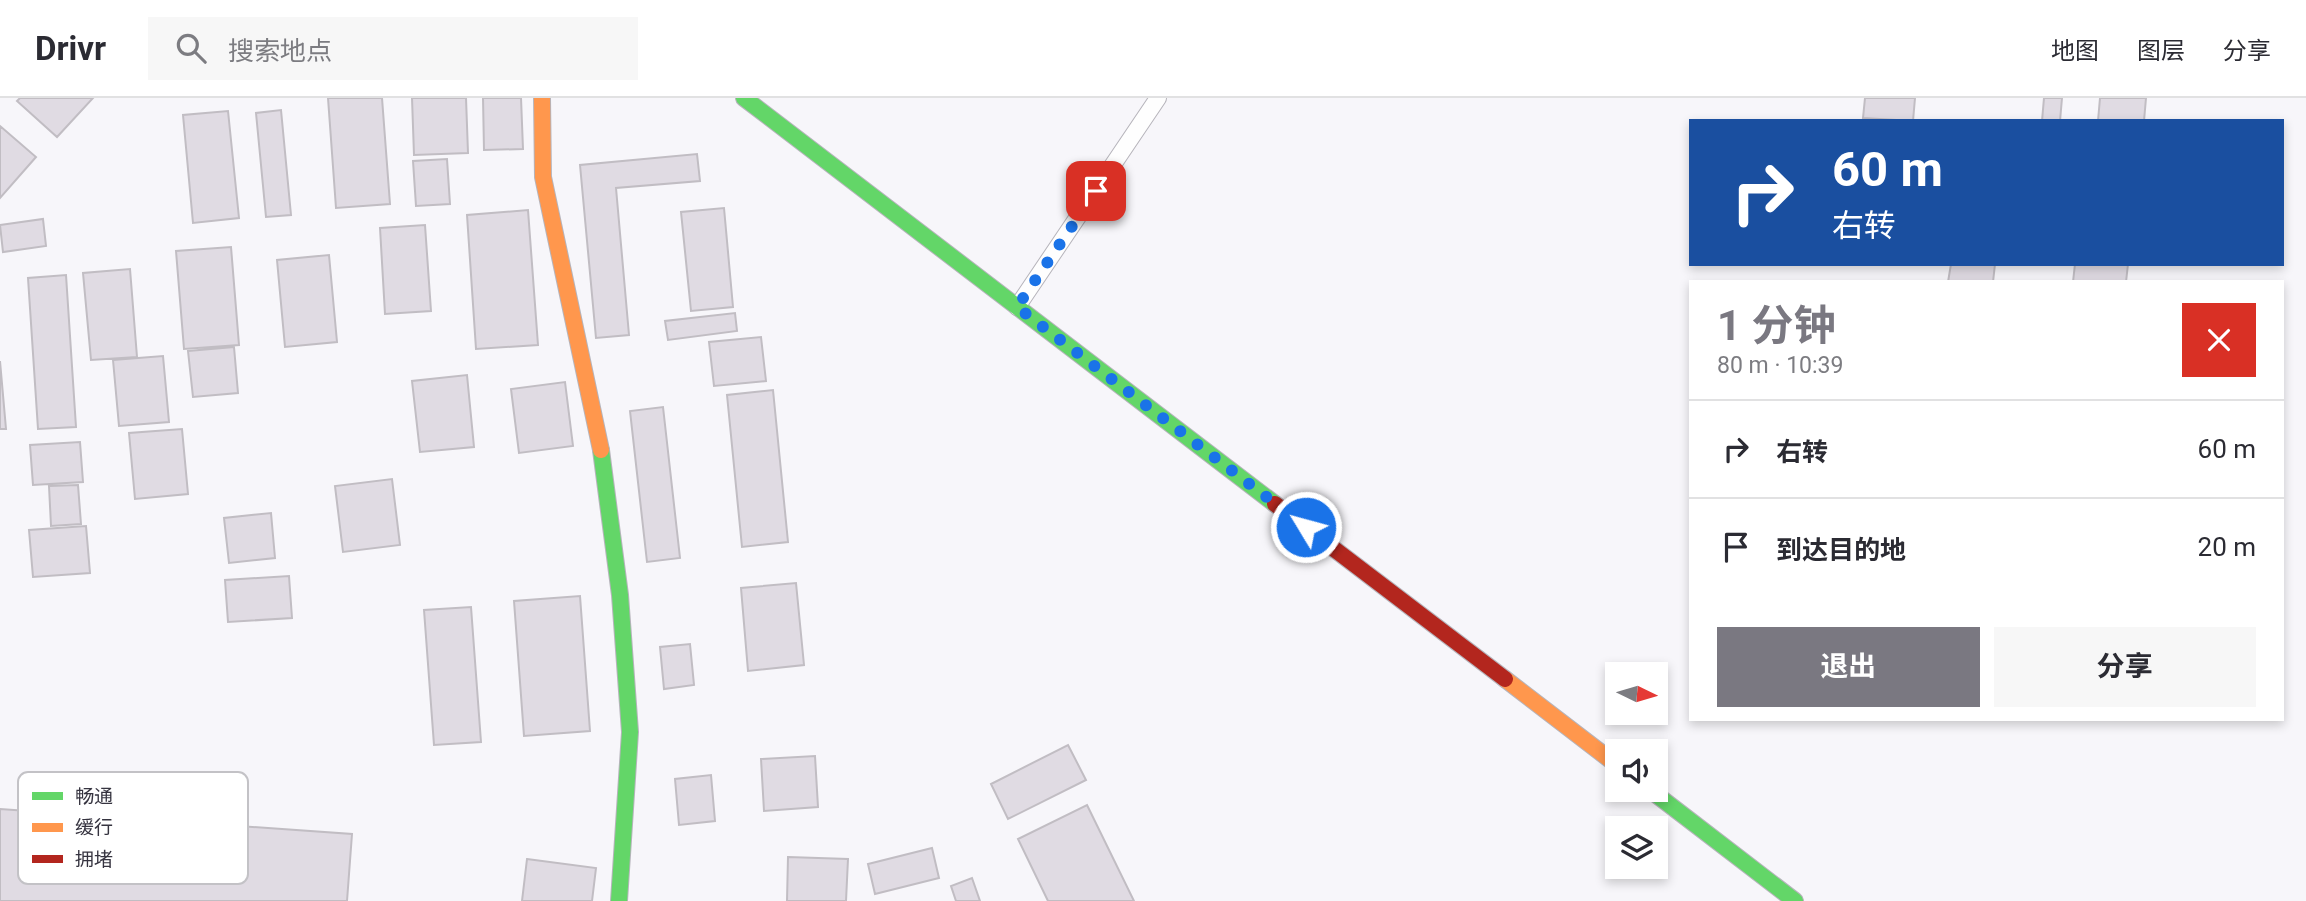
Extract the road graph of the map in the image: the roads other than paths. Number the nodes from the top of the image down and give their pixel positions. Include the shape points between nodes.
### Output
1 (542, 98) edge
2 (744, 98) edge
3 (1158, 98) edge
4 (1017, 307) junction
5 (1605, 756) edge
6 (1666, 802) edge
7 (619, 901) edge
8 (1796, 901) edge

1 - 7 main road via 543,177 599,438 620,596 630,732
2 - 4 main road
3 - 4 lane
4 - 5 main road
6 - 8 main road

